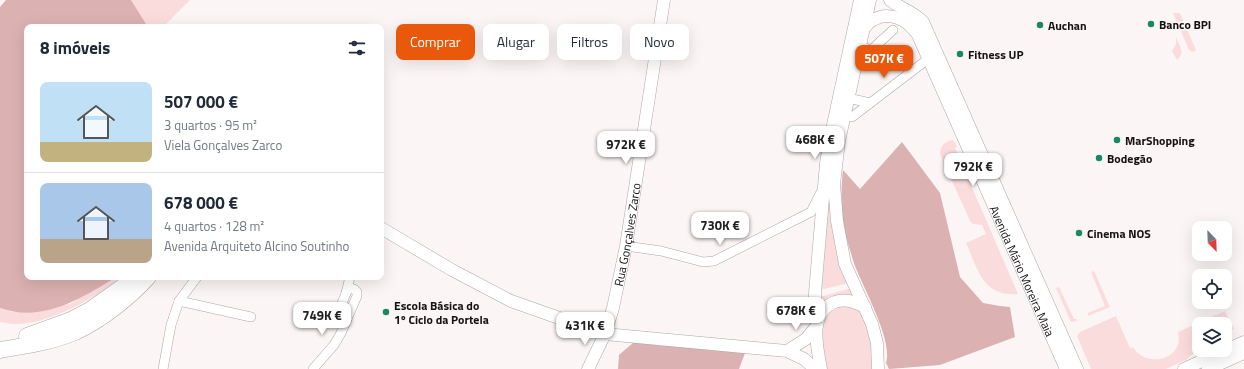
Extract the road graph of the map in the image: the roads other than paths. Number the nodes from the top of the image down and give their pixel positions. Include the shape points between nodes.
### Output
1 (664, 0) edge
2 (853, 0) edge
3 (860, 0) edge
4 (870, 0) edge
5 (890, 0) edge
6 (856, 16) junction
7 (864, 29) junction
8 (892, 30) dead end
9 (860, 46) junction
10 (928, 59) junction
11 (848, 98) junction
12 (870, 103) junction
13 (852, 116) dead end
14 (823, 187) junction
15 (811, 212) junction
16 (821, 226) junction
17 (384, 231) edge
18 (626, 246) junction
19 (131, 280) edge
20 (145, 280) edge
21 (195, 280) edge
22 (349, 280) edge
23 (356, 280) edge
24 (357, 292) junction
25 (345, 296) junction
26 (179, 301) junction
27 (865, 307) junction
28 (251, 317) dead end
29 (337, 319) junction
30 (347, 319) junction
31 (817, 324) junction
32 (604, 334) junction
33 (0, 341) edge
34 (1244, 342) edge
35 (0, 350) edge
36 (787, 351) junction
37 (1244, 353) edge
38 (324, 356) junction
39 (163, 369) edge
40 (313, 369) edge
41 (588, 369) edge
42 (814, 369) edge
43 (821, 369) edge
44 (878, 369) edge
45 (1066, 369) edge
46 (1077, 369) edge
47 (1184, 369) edge
48 (1208, 369) edge

1 - 18 main road, Rua Gonçalves Zarco
2 - 6 street
3 - 6 main road
4 - 7 main road
5 - 46 main road, Avenida Mário Moreira Maia via 918,16 923,22
6 - 14 main road via 831,134
7 - 9 main road
7 - 10 main road, Avenida Mário Moreira Maia via 873,20 884,17 894,16 902,19 912,26 918,35
8 - 9 street via 870,50
9 - 11 main road
10 - 12 street
10 - 45 main road, Avenida Mário Moreira Maia
11 - 12 street
11 - 27 main road via 834,184 837,221 845,264
12 - 13 street
14 - 15 street
14 - 16 main road
15 - 16 street
15 - 18 street via 709,263 661,251
16 - 31 main road via 815,293
17 - 32 main road via 511,301
18 - 32 main road, Rua Gonçalves Zarco via 619,284
19 - 33 highway via 90,310 71,320 30,336
20 - 35 highway via 119,304 75,332 33,345
21 - 26 street
22 - 25 street
23 - 24 street
24 - 25 street via 350,288
24 - 30 street
25 - 29 street
26 - 28 street
26 - 39 street
27 - 31 main road via 840,300 822,310
27 - 44 main road via 877,343
29 - 30 street
29 - 38 street via 335,333
30 - 38 street via 338,339
31 - 36 main road via 806,339
31 - 43 main road via 817,347
32 - 36 main road
32 - 41 main road, Rua Gonçalves Zarco
34 - 47 main road
36 - 42 main road via 804,359
37 - 48 main road
38 - 40 street

